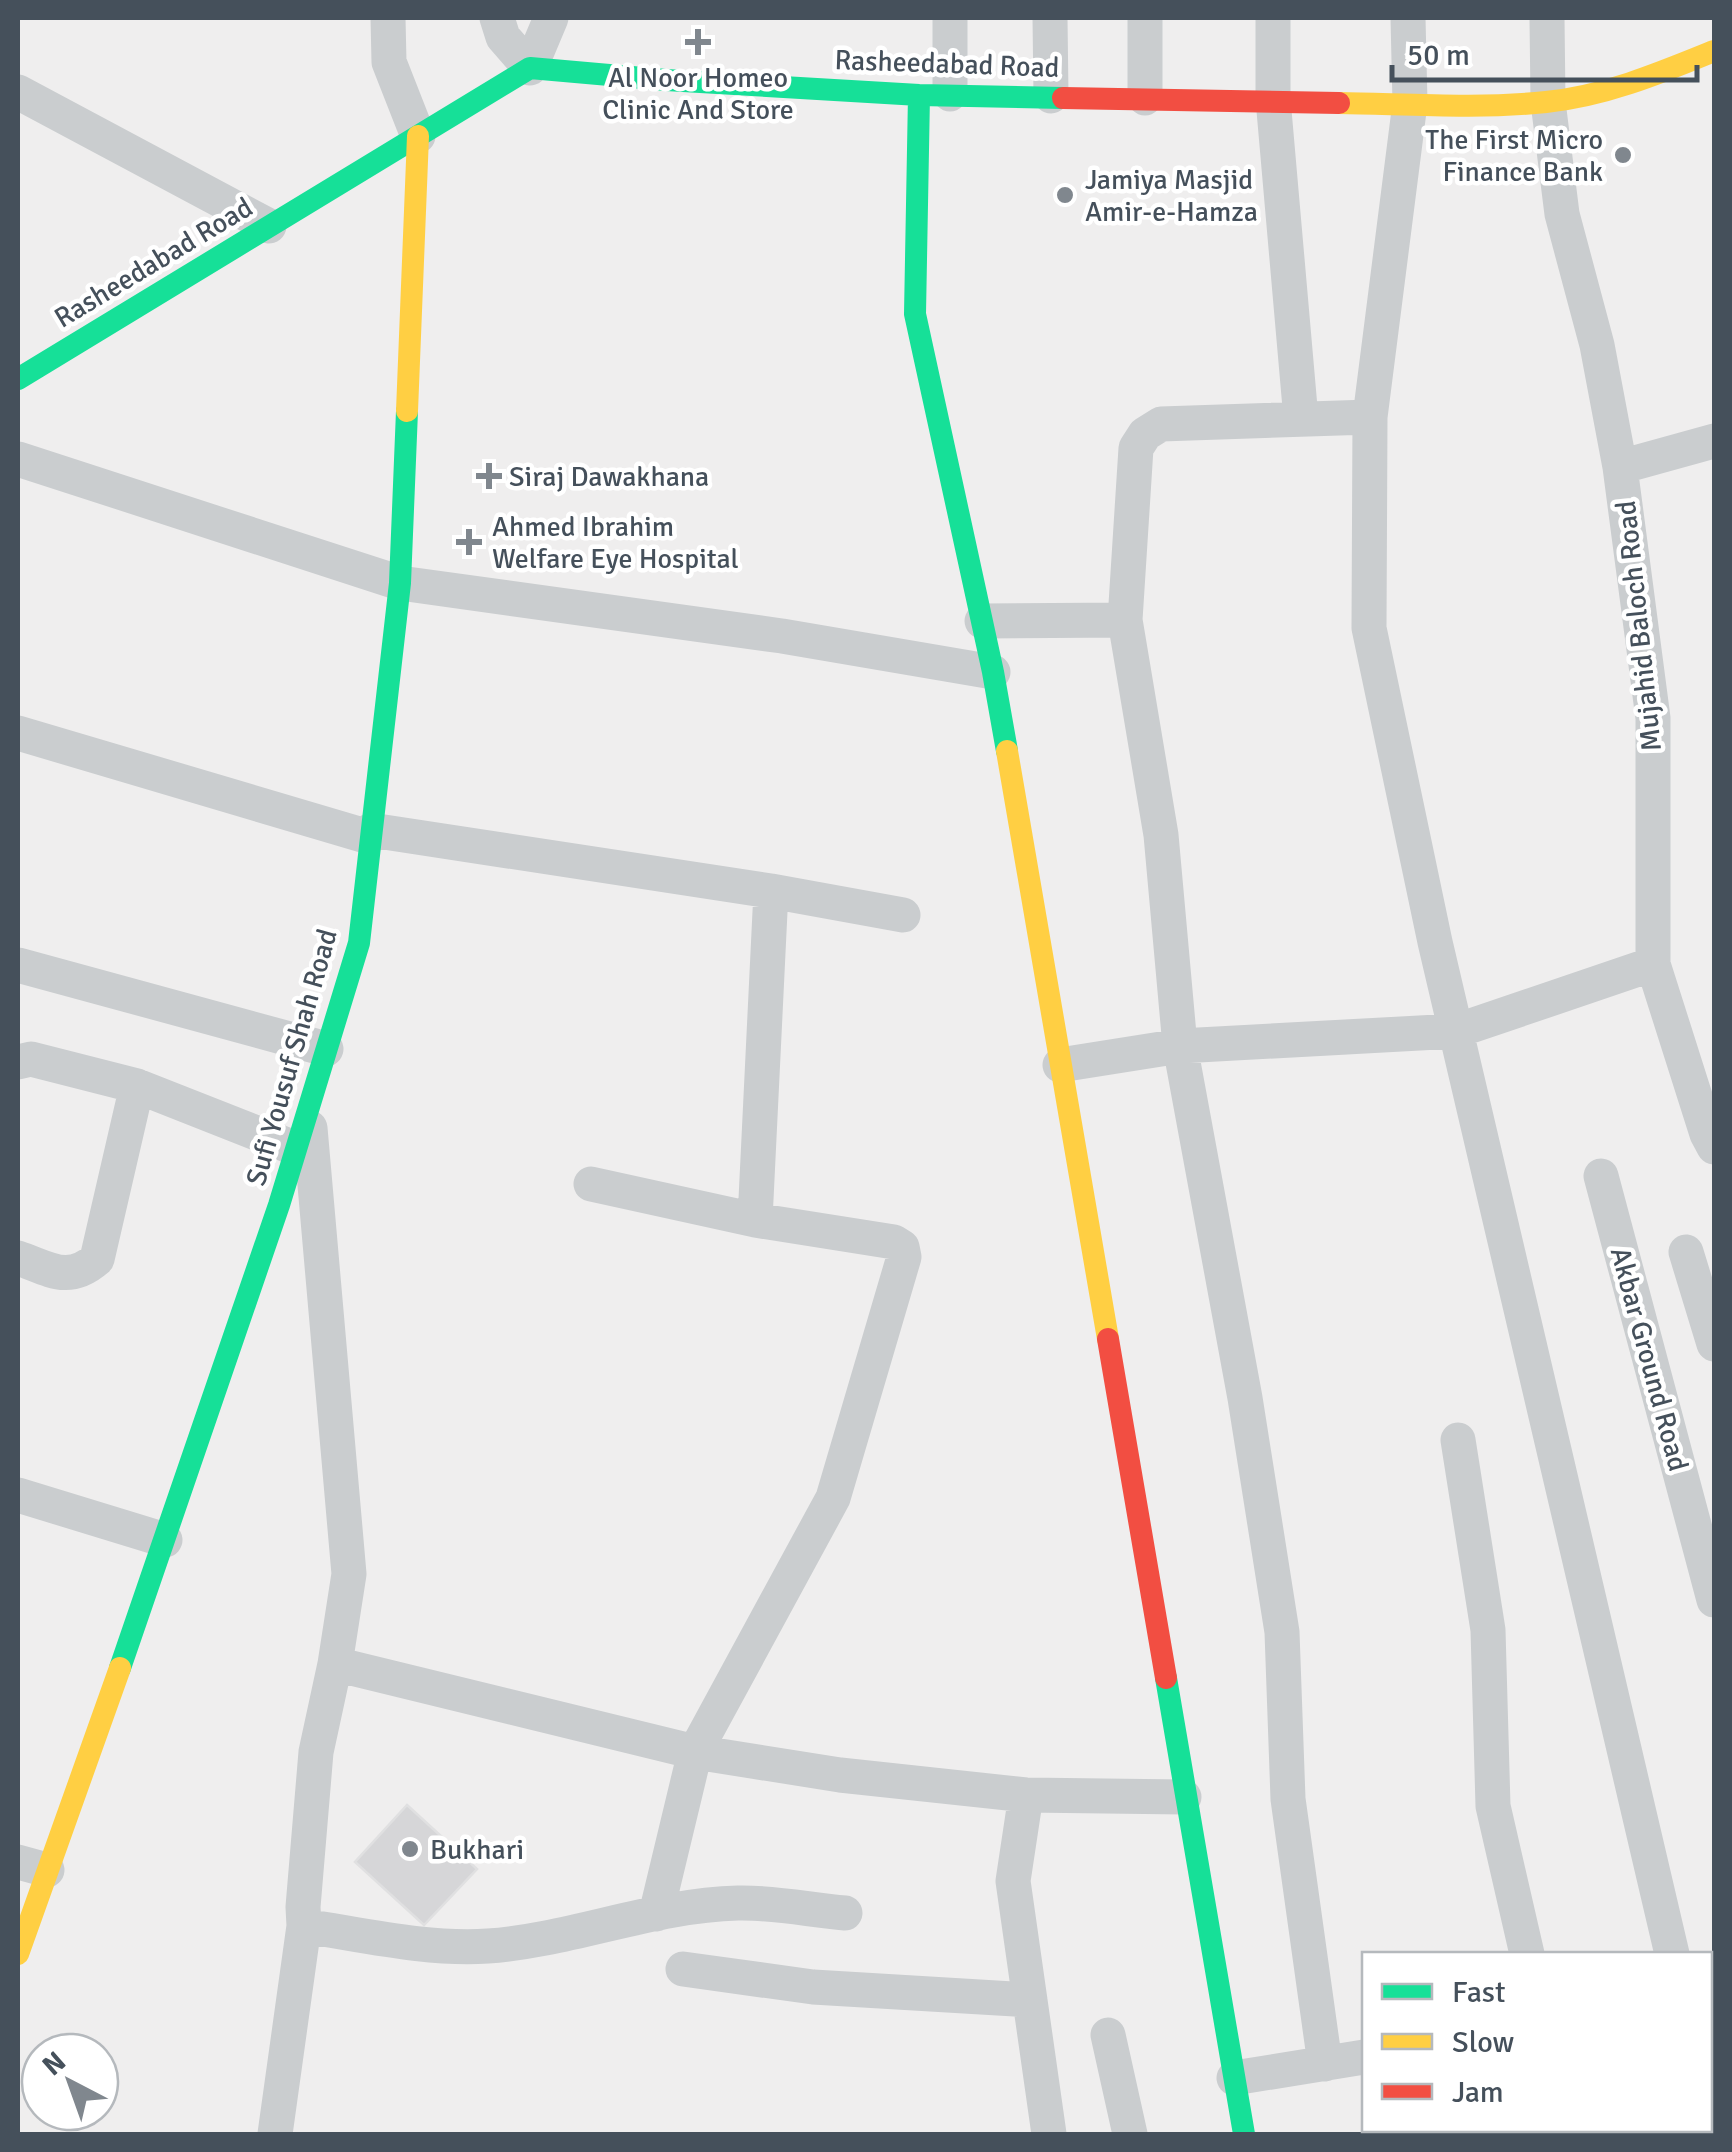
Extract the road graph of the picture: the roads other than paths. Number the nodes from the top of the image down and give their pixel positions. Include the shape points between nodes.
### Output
1 (388, 18) edge
2 (497, 18) edge
3 (550, 18) edge
4 (950, 18) edge
5 (1050, 18) edge
6 (1145, 18) edge
7 (1273, 18) edge
8 (1408, 18) edge
9 (1548, 18) edge
10 (1714, 51) edge
11 (530, 68) junction
12 (18, 92) edge
13 (934, 94) junction
14 (1051, 96) junction
15 (1146, 98) junction
16 (1273, 100) junction
17 (1548, 102) junction
18 (1410, 103) junction
19 (418, 136) junction
20 (269, 226) junction
21 (18, 379) edge
22 (1370, 417) junction
23 (1301, 420) junction
24 (1714, 441) edge
25 (18, 459) edge
26 (1620, 467) junction
27 (400, 583) junction
28 (1125, 620) junction
29 (982, 621) junction
30 (994, 672) junction
31 (18, 733) edge
32 (370, 834) junction
33 (771, 891) junction
34 (903, 916) dead end
35 (1653, 964) junction
36 (18, 965) edge
37 (1456, 1031) junction
38 (1180, 1046) junction
39 (326, 1049) junction
40 (18, 1062) edge
41 (1060, 1065) junction
42 (137, 1086) junction
43 (308, 1110) junction
44 (1712, 1138) edge
45 (296, 1149) junction
46 (1601, 1176) dead end
47 (591, 1184) dead end
48 (755, 1220) junction
49 (1686, 1252) dead end
50 (18, 1258) edge
51 (1714, 1344) edge
52 (1458, 1440) dead end
53 (18, 1495) edge
54 (165, 1540) junction
55 (1714, 1600) edge
56 (336, 1664) junction
57 (695, 1752) junction
58 (1026, 1795) junction
59 (1184, 1797) junction
60 (32, 1866) edge
61 (845, 1913) dead end
62 (656, 1914) junction
63 (304, 1926) junction
64 (1528, 1952) edge
65 (1672, 1952) edge
66 (18, 1954) edge
67 (684, 1969) dead end
68 (1030, 2000) junction
69 (1108, 2035) dead end
70 (1362, 2057) edge
71 (1325, 2064) junction
72 (1234, 2078) junction
73 (275, 2134) edge
74 (1049, 2134) edge
75 (1130, 2134) edge
76 (1244, 2134) edge

1 - 19 street via 389,62
2 - 11 street via 503,37
3 - 11 street
4 - 13 street
5 - 14 street
6 - 15 street
7 - 16 street
8 - 18 street
9 - 17 street, Mujahid Baloch Road
10 - 17 main road, Rasheedabad Road via 1632,84
11 - 13 main road, Rasheedabad Road
11 - 19 main road, Rasheedabad Road
12 - 20 street
13 - 14 main road, Rasheedabad Road
13 - 29 main road via 915,314
14 - 15 main road, Rasheedabad Road
15 - 16 main road, Rasheedabad Road
16 - 18 main road, Rasheedabad Road
16 - 23 street
17 - 18 main road, Rasheedabad Road
17 - 26 street, Mujahid Baloch Road via 1562,214
18 - 22 street
19 - 20 main road, Rasheedabad Road
19 - 27 main road, Sufi Yousuf Shah Road
20 - 21 main road, Rasheedabad Road
22 - 23 street
22 - 37 street via 1370,628
23 - 28 street via 1160,424 1145,434 1136,448
24 - 26 street
25 - 27 street
26 - 35 street, Mujahid Baloch Road via 1653,718
27 - 30 street
27 - 32 main road, Sufi Yousuf Shah Road
28 - 29 street
28 - 38 street via 1161,835
29 - 30 main road
30 - 41 main road
31 - 32 street
32 - 33 street
32 - 39 main road, Sufi Yousuf Shah Road via 360,943
33 - 34 street
33 - 48 street
35 - 37 street
35 - 44 street, Mujahid Baloch Road
36 - 39 street
37 - 38 street
37 - 65 street
38 - 41 street
38 - 71 street via 1282,1632 1288,1799
39 - 43 main road, Sufi Yousuf Shah Road
40 - 42 street via 32,1059
41 - 59 main road
42 - 45 street
42 - 50 street via 97,1259 67,1275
43 - 45 main road, Sufi Yousuf Shah Road
43 - 56 street via 350,1574
45 - 54 main road, Sufi Yousuf Shah Road
46 - 55 street, Akbar Ground Road
47 - 48 street
48 - 57 street via 894,1242 904,1257 832,1498
49 - 51 street
52 - 64 street via 1488,1630 1493,1806
53 - 54 street
54 - 60 main road, Sufi Yousuf Shah Road
56 - 57 street
56 - 63 street via 316,1752
57 - 58 street
57 - 62 street
58 - 59 street
58 - 68 street via 1014,1881
59 - 72 main road
60 - 66 main road, Sufi Yousuf Shah Road
61 - 62 street via 738,1903
62 - 63 street via 578,1934 488,1946
63 - 73 street
67 - 68 street via 813,1987
68 - 74 street
69 - 75 street
70 - 71 street
71 - 72 street
72 - 76 main road

